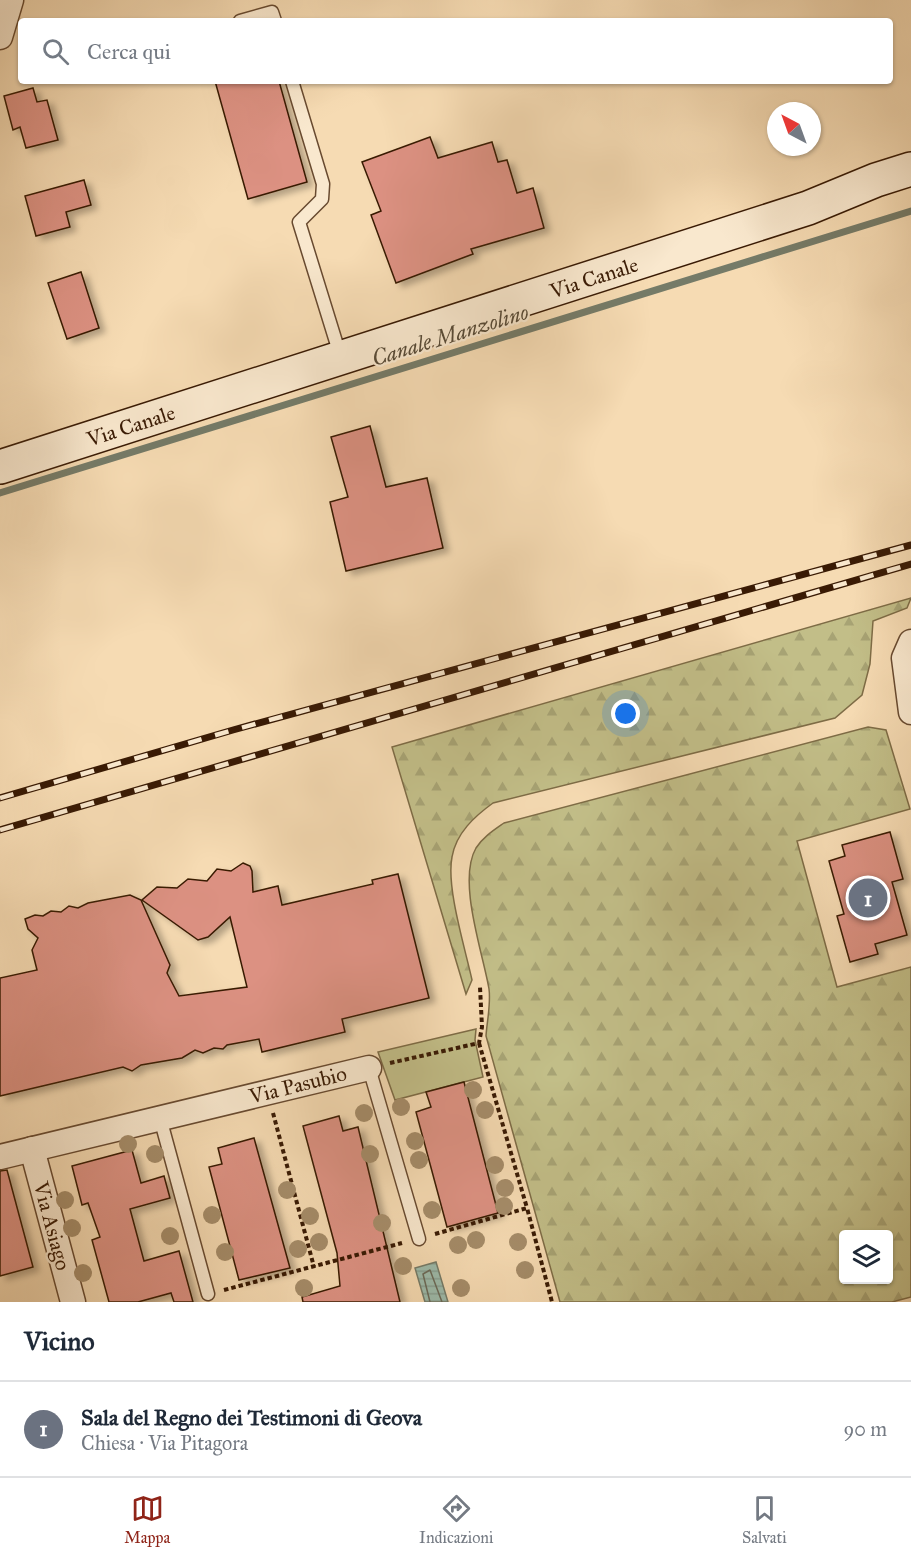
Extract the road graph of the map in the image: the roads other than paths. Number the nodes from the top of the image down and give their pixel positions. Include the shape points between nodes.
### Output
1 (11, 0) edge
2 (251, 18) edge
3 (273, 18) edge
4 (0, 37) edge
5 (293, 84) edge
6 (911, 168) edge
7 (341, 359) junction
8 (0, 467) edge
9 (911, 642) edge
10 (911, 712) edge
11 (369, 1068) joint
12 (160, 1118) junction
13 (32, 1149) junction
14 (0, 1157) edge
15 (419, 1239) road end
16 (208, 1294) road end
17 (73, 1302) edge

1 - 4 street
2 - 3 lane via 272,12
5 - 7 lane via 323,184 322,199 299,222
6 - 7 street, Via Canale via 808,208
7 - 8 street, Via Canale
9 - 10 street via 904,658
11 - 12 street, Via Pasubio
11 - 15 lane, Via Pasubio
12 - 13 street, Via Pasubio
12 - 16 lane
13 - 14 street, Via Pasubio
13 - 17 street, Via Asiago

